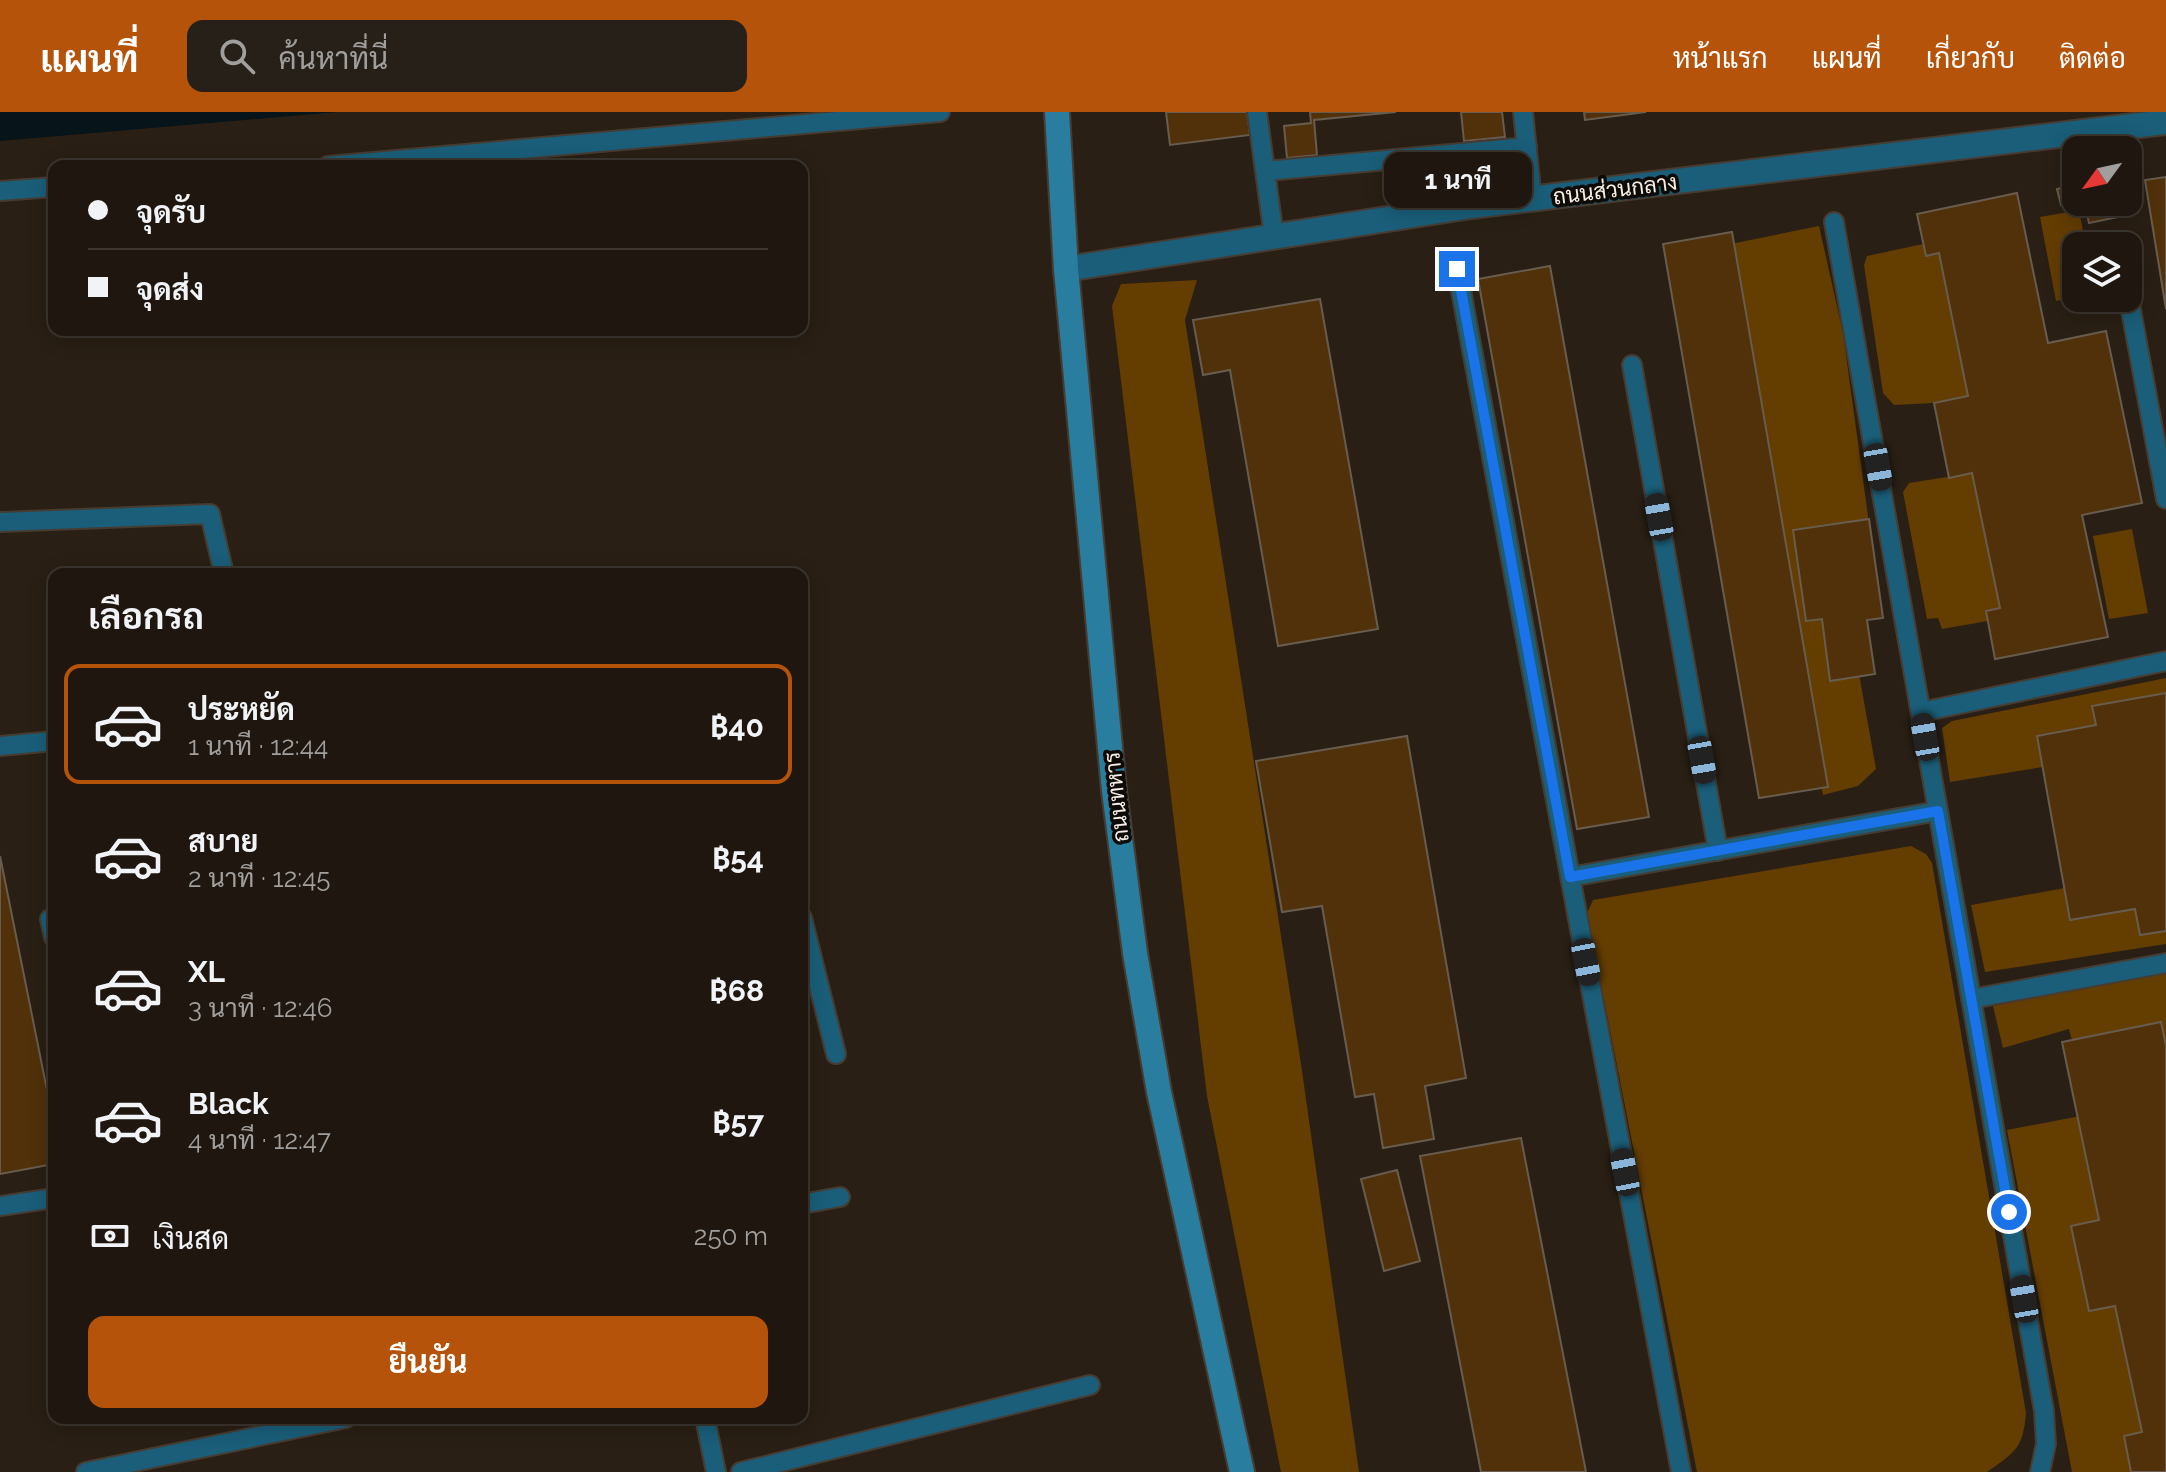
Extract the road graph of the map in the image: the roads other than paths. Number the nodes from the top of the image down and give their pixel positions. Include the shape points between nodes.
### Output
1 (940, 112) edge
2 (1057, 112) edge
3 (1257, 112) edge
4 (1523, 112) edge
5 (2166, 122) edge
6 (1527, 147) junction
7 (396, 160) edge
8 (1266, 171) junction
9 (48, 187) edge
10 (0, 191) edge
11 (1532, 199) junction
12 (1834, 222) dead end
13 (1274, 237) junction
14 (1066, 269) junction
15 (1457, 269) dead end
16 (2131, 312) edge
17 (1632, 365) dead end
18 (2166, 499) edge
19 (0, 522) edge
20 (223, 568) edge
21 (2166, 661) edge
22 (1921, 712) junction
23 (48, 742) edge
24 (0, 746) edge
25 (1938, 811) junction
26 (1718, 851) junction
27 (1570, 877) junction
28 (808, 942) edge
29 (2166, 963) edge
30 (1971, 999) junction
31 (836, 1054) dead end
32 (840, 1197) dead end
33 (48, 1199) edge
34 (808, 1203) edge
35 (0, 1206) edge
36 (1090, 1385) dead end
37 (317, 1424) edge
38 (706, 1424) edge
39 (86, 1472) edge
40 (716, 1472) edge
41 (741, 1472) edge
42 (1242, 1472) edge
43 (1681, 1472) edge
44 (2040, 1472) edge

1 - 7 lane
2 - 14 main road, ถนนทหาร
3 - 8 lane
4 - 6 lane
5 - 11 street, ถนนส่วนกลาง
6 - 8 lane
6 - 11 lane
8 - 13 lane
9 - 10 lane
11 - 13 street, ถนนส่วนกลาง
12 - 22 lane
13 - 14 street, ถนนส่วนกลาง
14 - 42 main road, ถนนทหาร via 1114,791 1135,953 1159,1092
15 - 27 lane
16 - 18 lane
17 - 26 lane
19 - 20 lane via 210,514
21 - 22 lane
22 - 25 lane
23 - 24 lane
25 - 26 lane
25 - 30 lane
26 - 27 lane
27 - 43 lane
28 - 31 lane
29 - 30 lane
30 - 44 lane via 2044,1411 2046,1444
32 - 34 lane
33 - 35 lane
36 - 41 lane
37 - 39 lane
38 - 40 lane

